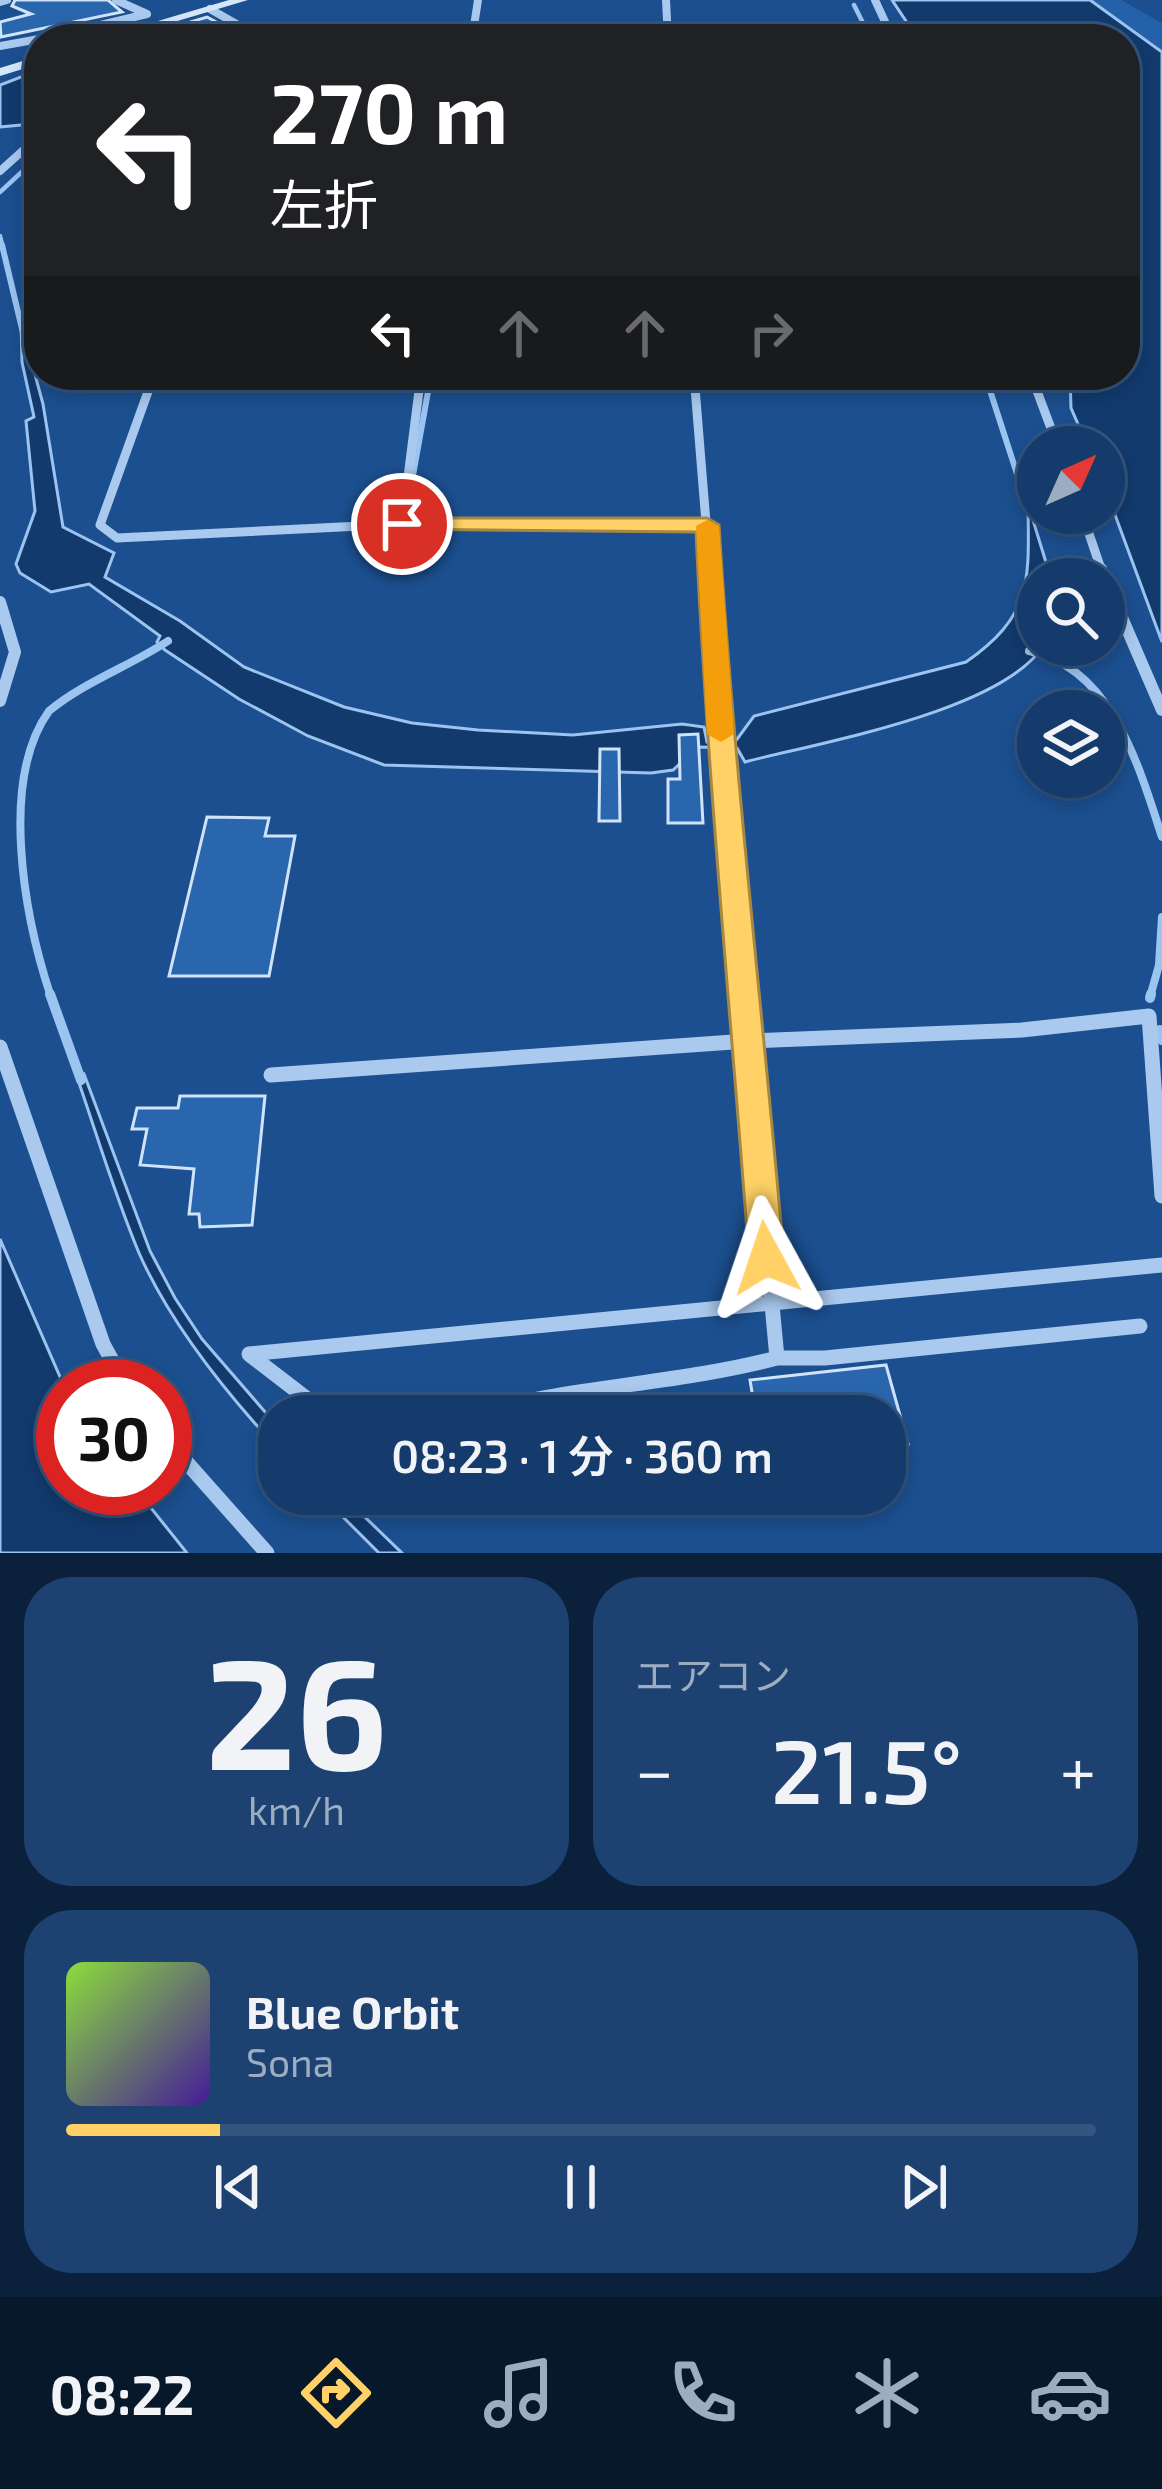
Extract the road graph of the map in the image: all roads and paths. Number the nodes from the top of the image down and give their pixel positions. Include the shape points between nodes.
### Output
1 (116, 0) edge
2 (242, 0) edge
3 (210, 9) junction
4 (104, 24) edge
5 (156, 24) edge
6 (236, 24) edge
7 (24, 149) edge
8 (0, 171) edge
9 (149, 390) edge
10 (419, 390) edge
11 (695, 390) edge
12 (1037, 390) edge
13 (1050, 426) edge
14 (402, 524) junction
15 (707, 525) junction
16 (1089, 534) edge
17 (0, 602) edge
18 (0, 701) edge
19 (1162, 710) edge
20 (747, 1041) junction
21 (0, 1047) edge
22 (272, 1075) dead end
23 (1162, 1196) edge
24 (1162, 1265) edge
25 (770, 1301) junction
26 (1140, 1326) dead end
27 (777, 1358) junction
28 (112, 1359) edge
29 (302, 1395) edge
30 (561, 1395) edge
31 (192, 1471) edge
32 (267, 1553) edge

1 - 4 street via 147,14
2 - 3 main road
3 - 5 main road
3 - 6 street
7 - 8 street
9 - 14 street via 100,525 117,538
10 - 14 street
11 - 15 street
12 - 13 street
14 - 15 street
15 - 20 street
16 - 19 street
17 - 18 street via 16,653 15,676
20 - 22 street
20 - 23 street via 1022,1030 1149,1016
20 - 25 street
21 - 28 street
24 - 25 street
25 - 27 street
25 - 29 street via 249,1354
26 - 27 street
27 - 30 street
31 - 32 street

